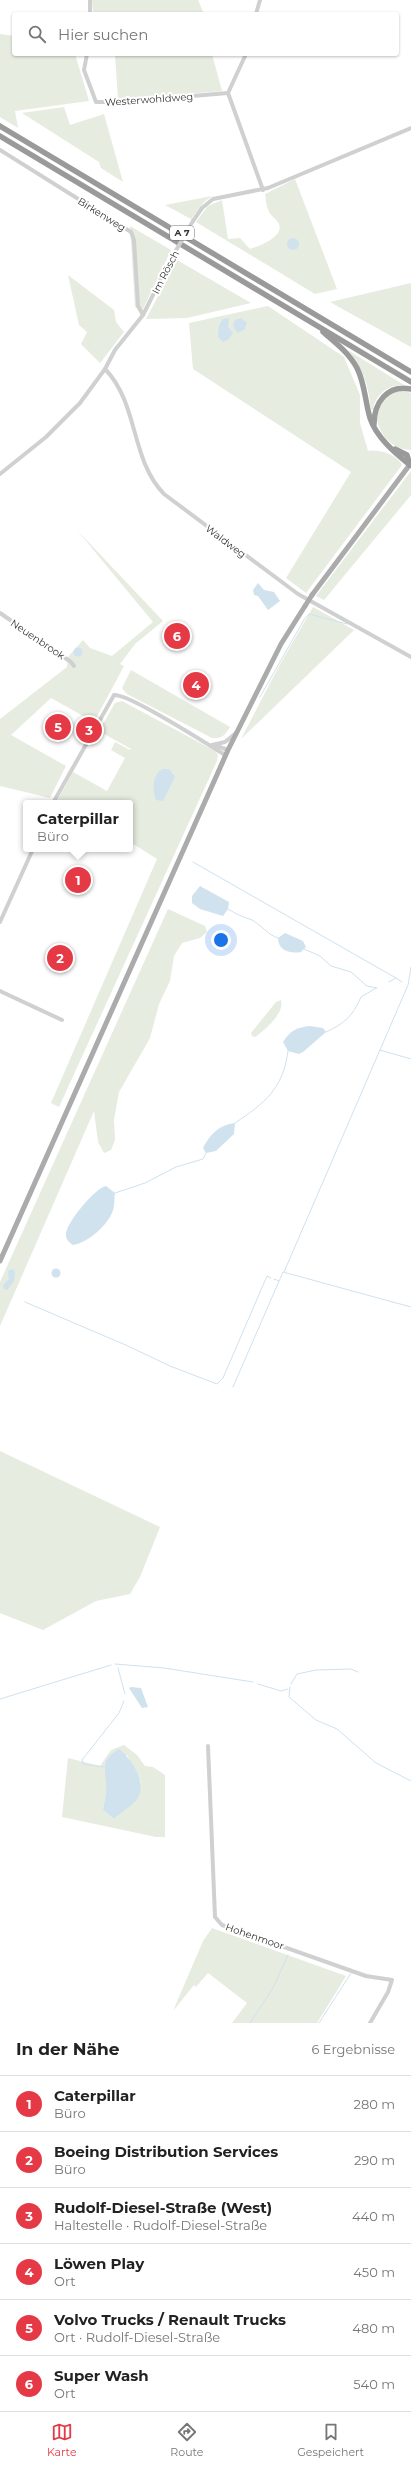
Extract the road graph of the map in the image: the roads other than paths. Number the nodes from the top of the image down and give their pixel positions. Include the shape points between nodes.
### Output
1 (90, 0) edge
2 (260, 0) edge
3 (90, 12) edge
4 (257, 12) edge
5 (87, 56) edge
6 (245, 56) edge
7 (228, 93) junction
8 (0, 126) edge
9 (411, 128) edge
10 (0, 136) edge
11 (0, 150) edge
12 (263, 190) junction
13 (143, 315) junction
14 (309, 320) junction
15 (105, 369) junction
16 (411, 372) edge
17 (411, 382) edge
18 (411, 389) edge
19 (374, 427) junction
20 (393, 448) junction
21 (402, 452) junction
22 (411, 452) edge
23 (410, 464) edge
24 (0, 474) edge
25 (0, 613) edge
26 (411, 657) edge
27 (74, 666) dead end
28 (236, 733) junction
29 (212, 745) junction
30 (226, 752) junction
31 (55, 800) edge
32 (32, 852) edge
33 (0, 922) edge
34 (0, 991) edge
35 (62, 1020) dead end
36 (0, 1261) edge
37 (208, 1746) dead end
38 (370, 2023) edge

1 - 3 street
2 - 4 street
5 - 7 street, Westerwohldweg via 84,70 96,102
6 - 7 street
7 - 12 street
8 - 16 highway, A 7
9 - 12 street, Im Rösch
10 - 14 highway, A 7
11 - 13 street, Birkenweg via 131,232 134,240 138,306
12 - 13 street, Im Rösch, bridge via 213,199 202,208 171,259
13 - 15 street, Im Rösch via 115,350
14 - 17 highway, A 7
14 - 19 highway via 354,363 364,384
15 - 24 street, Im Rösch via 63,422
15 - 26 street, Waldweg via 121,390 140,454 156,486 164,494 298,594
18 - 19 highway via 396,389 382,398 375,411
19 - 20 highway via 381,438
20 - 21 highway
20 - 23 highway
21 - 22 highway
21 - 23 highway via 408,457
23 - 28 main road, bridge via 312,595 281,644
25 - 27 street, Neuenbrook
28 - 29 street via 225,742
28 - 30 main road
29 - 30 street
29 - 31 street via 121,696 114,695
30 - 36 main road
32 - 33 street
34 - 35 street
37 - 38 street, Hohenmoor via 214,1912 219,1922 366,1976 392,1980

